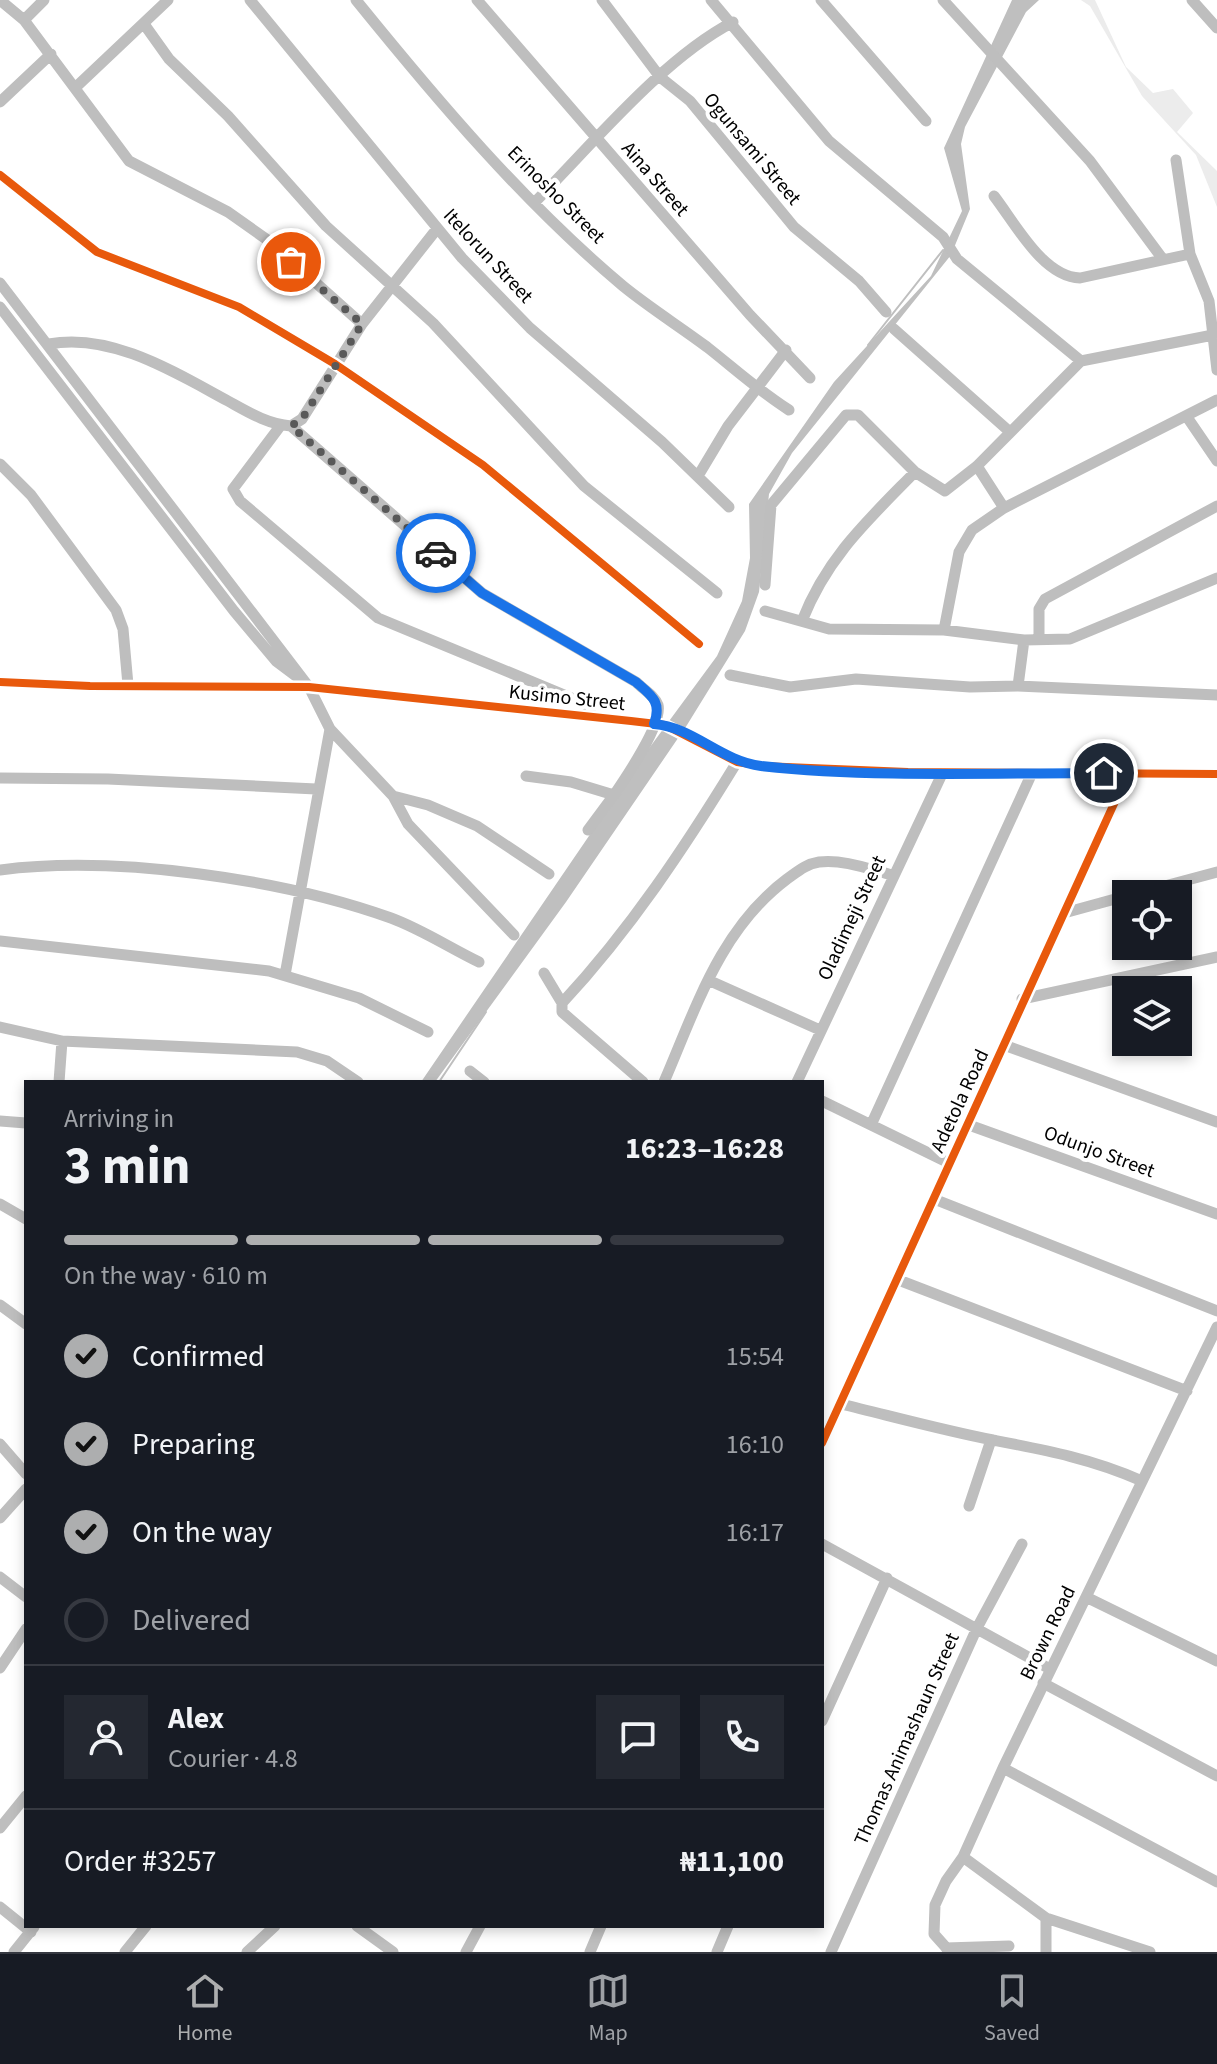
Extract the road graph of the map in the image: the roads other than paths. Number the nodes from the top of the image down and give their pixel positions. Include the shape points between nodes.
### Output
1 (0, 0) edge
2 (44, 0) edge
3 (168, 0) edge
4 (250, 0) edge
5 (356, 0) edge
6 (477, 0) edge
7 (602, 0) edge
8 (711, 0) edge
9 (821, 0) edge
10 (943, 0) edge
11 (1192, 0) edge
12 (24, 20) junction
13 (733, 22) junction
14 (144, 24) junction
15 (1217, 28) edge
16 (51, 54) junction
17 (660, 77) junction
18 (76, 87) junction
19 (0, 102) edge
20 (926, 121) dead end
21 (597, 139) junction
22 (1176, 160) dead end
23 (0, 175) edge
24 (994, 196) dead end
25 (534, 203) junction
26 (436, 230) junction
27 (1190, 254) junction
28 (1162, 258) junction
29 (392, 283) junction
30 (2, 290) edge
31 (0, 307) edge
32 (886, 312) dead end
33 (362, 324) junction
34 (894, 329) dead end
35 (1213, 335) junction
36 (49, 344) junction
37 (786, 350) junction
38 (1081, 361) junction
39 (335, 364) junction
40 (1217, 370) edge
41 (810, 378) dead end
42 (755, 389) junction
43 (1217, 400) edge
44 (789, 410) dead end
45 (1187, 417) junction
46 (286, 425) junction
47 (1010, 432) junction
48 (1217, 461) edge
49 (0, 464) edge
50 (977, 466) junction
51 (915, 472) junction
52 (698, 476) junction
53 (1217, 506) edge
54 (729, 507) dead end
55 (1004, 508) junction
56 (1217, 578) edge
57 (765, 585) dead end
58 (717, 593) dead end
59 (765, 611) dead end
60 (802, 621) junction
61 (944, 630) junction
62 (1039, 639) junction
63 (1024, 640) junction
64 (699, 644) dead end
65 (730, 675) dead end
66 (0, 682) edge
67 (128, 685) junction
68 (1018, 686) junction
69 (309, 687) junction
70 (1217, 695) edge
71 (593, 717) junction
72 (660, 724) junction
73 (330, 729) junction
74 (737, 762) junction
75 (943, 772) junction
76 (1032, 773) junction
77 (1128, 773) junction
78 (1217, 774) edge
79 (526, 776) dead end
80 (0, 778) edge
81 (316, 789) junction
82 (614, 795) junction
83 (393, 796) junction
84 (588, 830) dead end
85 (0, 870) edge
86 (1217, 872) edge
87 (549, 874) dead end
88 (892, 875) junction
89 (1187, 880) edge
90 (302, 891) junction
91 (1112, 900) edge
92 (1064, 913) junction
93 (514, 935) dead end
94 (0, 941) edge
95 (1217, 957) edge
96 (479, 962) dead end
97 (544, 973) dead end
98 (285, 975) junction
99 (708, 980) junction
100 (1022, 999) junction
101 (562, 1003) junction
102 (0, 1027) edge
103 (820, 1030) junction
104 (428, 1032) dead end
105 (62, 1041) junction
106 (1004, 1045) junction
107 (470, 1071) dead end
108 (59, 1080) edge
109 (355, 1080) edge
110 (481, 1080) edge
111 (641, 1080) edge
112 (665, 1080) edge
113 (798, 1080) edge
114 (824, 1102) edge
115 (0, 1121) edge
116 (1217, 1122) edge
117 (24, 1123) edge
118 (871, 1125) junction
119 (969, 1125) junction
120 (949, 1163) junction
121 (934, 1199) junction
122 (0, 1204) edge
123 (1217, 1214) edge
124 (24, 1218) edge
125 (896, 1279) junction
126 (0, 1305) edge
127 (1217, 1311) edge
128 (24, 1323) edge
129 (1217, 1327) edge
130 (1187, 1391) junction
131 (841, 1404) junction
132 (824, 1439) edge
133 (991, 1440) junction
134 (0, 1444) edge
135 (24, 1472) edge
136 (1142, 1481) junction
137 (24, 1491) edge
138 (969, 1506) dead end
139 (0, 1518) edge
140 (1022, 1544) dead end
141 (824, 1545) edge
142 (0, 1577) edge
143 (887, 1578) junction
144 (24, 1595) edge
145 (1086, 1597) junction
146 (977, 1628) junction
147 (24, 1632) edge
148 (1217, 1661) edge
149 (0, 1668) edge
150 (1050, 1669) junction
151 (1043, 1683) junction
152 (824, 1717) edge
153 (1003, 1768) junction
154 (1217, 1776) edge
155 (24, 1798) edge
156 (0, 1828) edge
157 (963, 1857) junction
158 (1217, 1882) edge
159 (0, 1907) edge
160 (1046, 1918) junction
161 (24, 1923) edge
162 (144, 1928) edge
163 (273, 1928) edge
164 (362, 1928) edge
165 (479, 1928) edge
166 (600, 1928) edge
167 (727, 1928) edge
168 (33, 1929) edge
169 (1009, 1946) dead end
170 (378, 1948) edge
171 (948, 1950) edge
172 (14, 1952) edge
173 (125, 1952) edge
174 (247, 1952) edge
175 (393, 1952) edge
176 (466, 1952) edge
177 (590, 1952) edge
178 (717, 1952) edge
179 (831, 1952) edge
180 (1046, 1952) edge
181 (1150, 1952) edge

1 - 12 street
2 - 12 street
3 - 14 street
4 - 26 street, Itelorun Street
5 - 25 street, Erinosho Street
6 - 21 street, Aina Street
7 - 17 street, Ogunsami Street
8 - 13 street
9 - 20 street
10 - 28 street via 1090,161
11 - 15 street
12 - 16 street
13 - 17 street via 708,35
13 - 38 street via 829,141 943,237 957,259
14 - 18 street
14 - 29 street via 169,59 326,226
16 - 18 street
16 - 19 street
17 - 21 street
17 - 32 street, Ogunsami Street via 690,101 794,227 859,281
18 - 33 street via 129,161 228,212 269,241
21 - 25 street
21 - 37 street, Aina Street
22 - 27 street
23 - 39 street via 97,252 239,307
24 - 28 street via 1043,259 1066,276 1080,278
25 - 42 street, Erinosho Street via 623,286
26 - 29 street
26 - 52 street, Itelorun Street via 530,328
27 - 28 street
27 - 35 street via 1209,301
29 - 33 street
29 - 58 street via 584,486
30 - 36 street
31 - 69 street via 234,611 276,661
33 - 39 street
34 - 47 street
35 - 38 street
35 - 40 street
36 - 46 street via 83,342 128,353 255,417
36 - 69 street
37 - 41 street, Aina Street
37 - 42 street
38 - 47 street
39 - 46 street via 302,419
39 - 64 street via 483,465
42 - 44 street, Erinosho Street
42 - 52 street
43 - 45 street
45 - 48 street
45 - 55 street
46 - 71 street via 233,489 240,501 378,618 586,704
46 - 72 street via 482,593 636,682 657,702
47 - 50 street
49 - 67 street via 31,495 116,610
50 - 51 street via 945,491
50 - 55 street
51 - 57 street via 858,415 846,415 771,505
51 - 60 street via 837,554
52 - 54 street, Itelorun Street
53 - 62 street via 1045,599 1039,609
55 - 61 street via 972,530 959,552
56 - 62 street via 1070,639
59 - 60 street
60 - 61 street via 829,629
61 - 63 street
62 - 63 street
63 - 68 street
65 - 68 street via 790,687 856,679
66 - 67 street, Kusimo Street
67 - 69 street, Kusimo Street
68 - 70 street
69 - 71 street, Kusimo Street
69 - 73 street
71 - 72 street, Kusimo Street
72 - 74 street, Kusimo Street
72 - 82 street
73 - 81 street
73 - 83 street
74 - 75 street, Kusimo Street
74 - 101 street via 611,951
75 - 76 street, Kusimo Street
75 - 88 street, Oladimeji Street
76 - 77 street, Kusimo Street
76 - 118 street
77 - 78 street, Kusimo Street
77 - 92 street, Adetola Road
79 - 82 street
80 - 81 street
81 - 90 street
82 - 84 street
83 - 87 street via 477,826
83 - 93 street via 408,824
85 - 90 street via 48,865 133,869
86 - 89 street
88 - 99 street via 832,861 806,866 746,917 725,944
88 - 103 street, Oladimeji Street
90 - 96 street via 394,919
90 - 98 street
91 - 92 street
92 - 100 street, Adetola Road
94 - 98 street
95 - 100 street
97 - 101 street
98 - 104 street via 359,998
99 - 103 street
99 - 112 street
100 - 106 street, Adetola Road
101 - 111 street via 562,1012
102 - 105 street
103 - 113 street, Oladimeji Street
105 - 108 street
105 - 109 street via 297,1052 327,1061
106 - 116 street
106 - 119 street, Adetola Road
107 - 110 street
114 - 118 street
115 - 117 street
118 - 120 street
119 - 120 street, Adetola Road
119 - 123 street, Odunjo Street
120 - 121 street, Adetola Road
121 - 125 street, Adetola Road
121 - 127 street
122 - 124 street
125 - 130 street
125 - 131 street, Adetola Road
126 - 128 street
129 - 130 street, Brown Road
130 - 136 street, Brown Road
131 - 132 street, Adetola Road
131 - 133 street
133 - 136 street via 1061,1452
133 - 138 street
134 - 135 street
136 - 145 street, Brown Road
137 - 139 street
140 - 146 street, Thomas Animashaun Street
141 - 143 street
142 - 144 street
143 - 146 street
143 - 152 street
145 - 148 street
145 - 150 street, Brown Road
146 - 150 street
146 - 179 street, Thomas Animashaun Street
147 - 149 street
150 - 151 street, Brown Road
151 - 153 street, Brown Road
151 - 154 street
153 - 157 street, Brown Road
153 - 158 street
155 - 156 street
157 - 160 street
157 - 171 street, Brown Road via 933,1913 934,1934
159 - 161 street
160 - 180 street
160 - 181 street
162 - 173 street
163 - 174 street
164 - 170 street
165 - 176 street
166 - 177 street
167 - 178 street
168 - 172 street
169 - 171 street
170 - 175 street

